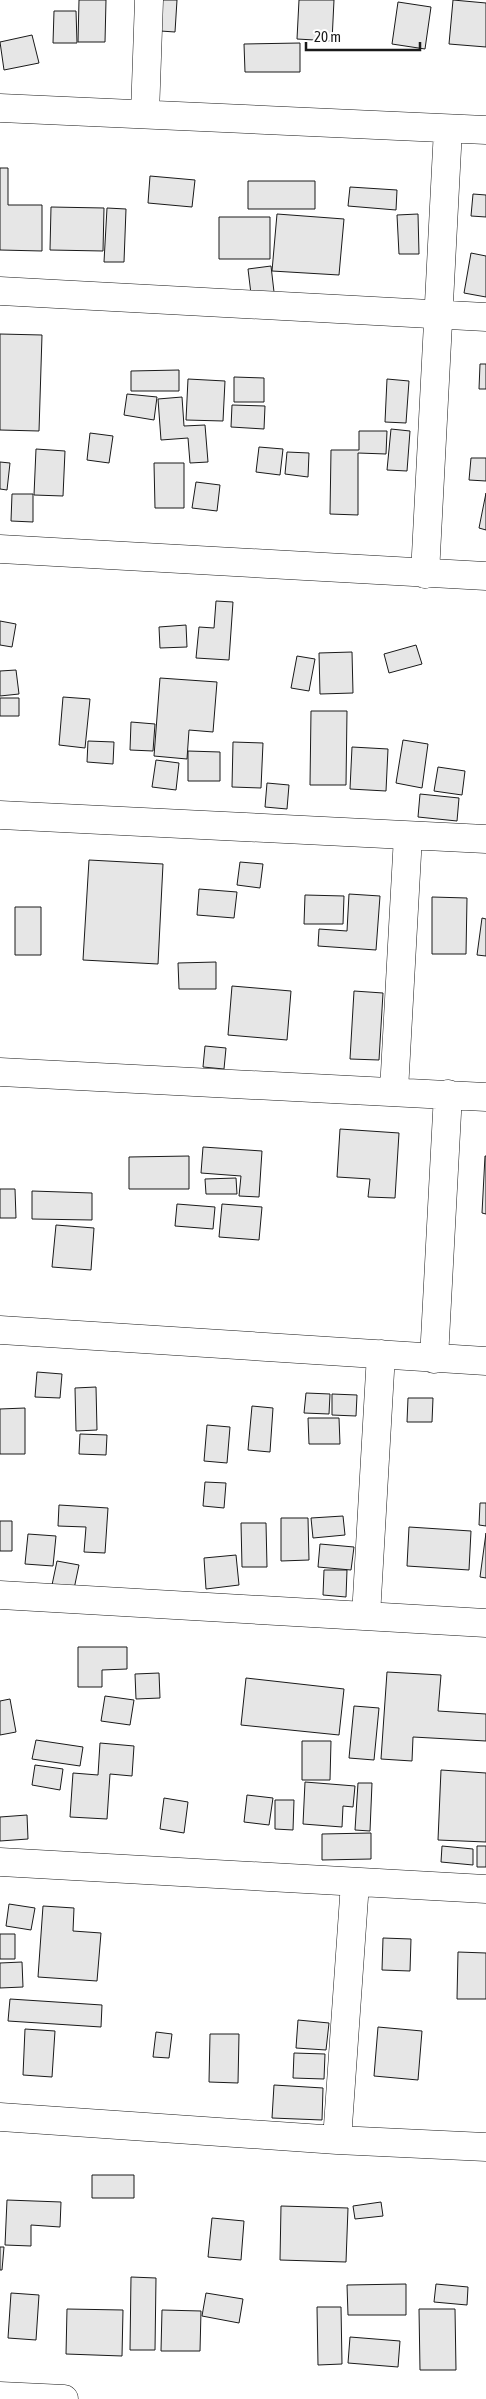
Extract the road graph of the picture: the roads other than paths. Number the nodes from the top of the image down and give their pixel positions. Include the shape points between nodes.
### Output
1 (148, 0) edge
2 (0, 108) edge
3 (145, 114) junction
4 (448, 128) junction
5 (486, 130) edge
6 (0, 291) edge
7 (439, 314) junction
8 (486, 316) edge
9 (0, 549) edge
10 (426, 574) junction
11 (486, 576) edge
12 (0, 815) edge
13 (408, 836) junction
14 (486, 839) edge
15 (0, 1072) edge
16 (394, 1091) junction
17 (448, 1094) junction
18 (486, 1097) edge
19 (0, 1330) edge
20 (381, 1354) junction
21 (434, 1359) junction
22 (486, 1361) edge
23 (0, 1595) edge
24 (366, 1616) junction
25 (486, 1623) edge
26 (0, 1862) edge
27 (355, 1883) junction
28 (486, 1889) edge
29 (0, 2117) edge
30 (337, 2140) junction
31 (486, 2147) edge
32 (0, 2396) edge
33 (64, 2399) edge

1 - 3 street
2 - 3 street
3 - 4 street
4 - 5 street
4 - 7 street
6 - 7 street
7 - 8 street
7 - 10 street
9 - 10 street
10 - 11 street
12 - 13 street
13 - 14 street
13 - 16 street
15 - 16 street
16 - 17 street
17 - 18 street
17 - 21 street
19 - 20 street
20 - 21 street
20 - 24 street
21 - 22 street
23 - 24 street
24 - 25 street
26 - 27 street
27 - 28 street
27 - 30 street
29 - 30 street
30 - 31 street
32 - 33 street

